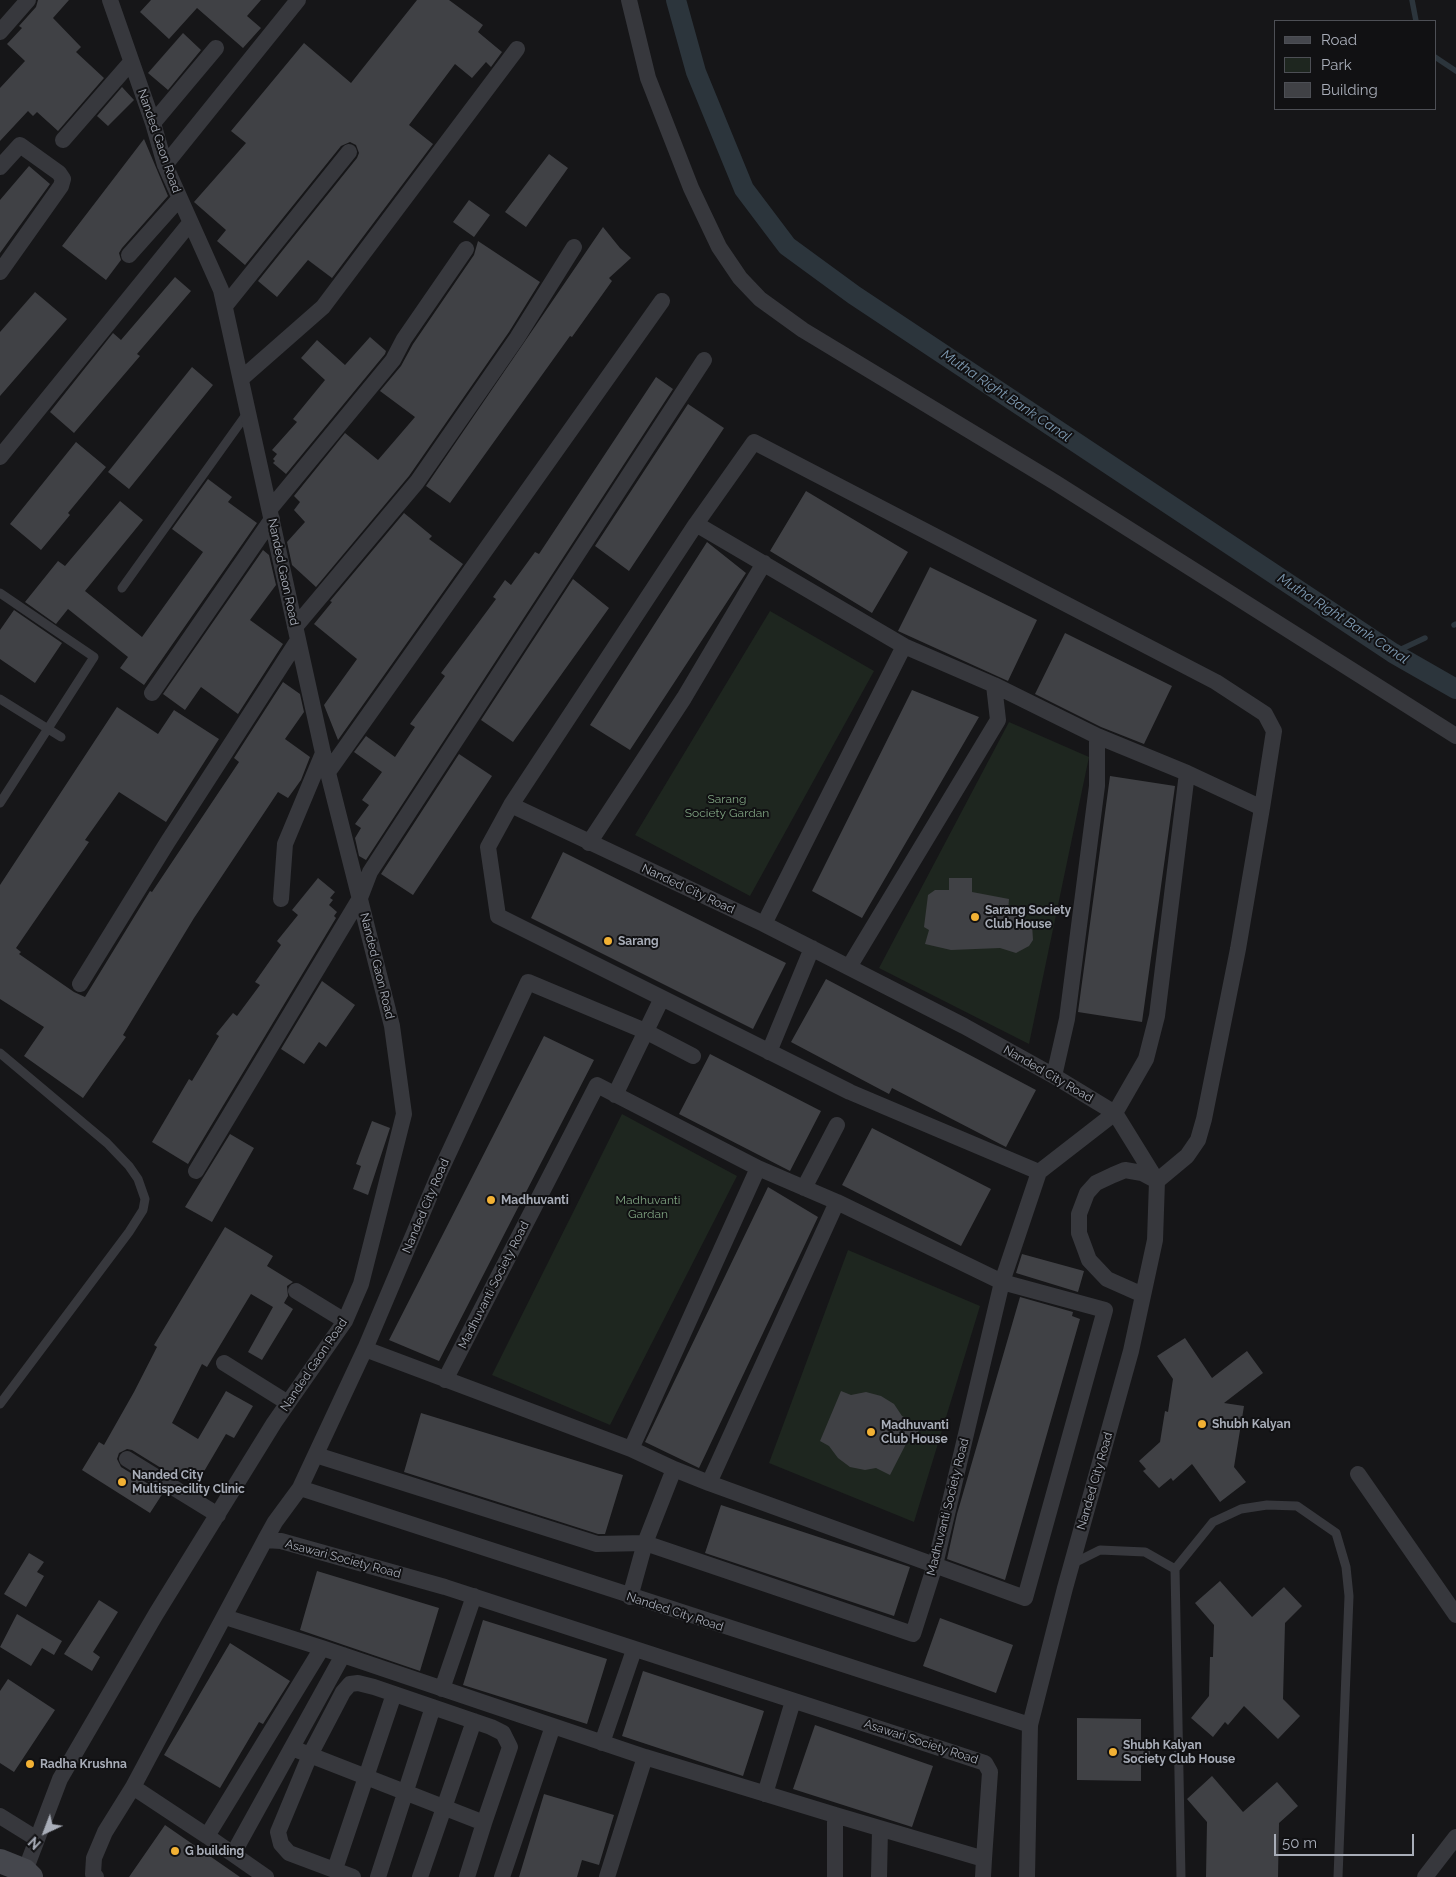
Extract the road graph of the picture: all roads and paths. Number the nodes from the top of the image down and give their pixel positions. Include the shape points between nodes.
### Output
1 (28, 0) edge
2 (298, 0) edge
3 (629, 0) edge
4 (114, 3) edge
5 (0, 32) edge
6 (216, 48) dead end
7 (517, 49) dead end
8 (131, 62) junction
9 (153, 123) junction
10 (63, 140) dead end
11 (349, 152) dead end
12 (165, 165) junction
13 (0, 167) edge
14 (179, 199) junction
15 (190, 223) junction
16 (574, 247) dead end
17 (466, 249) dead end
18 (129, 255) dead end
19 (0, 272) edge
20 (662, 301) dead end
21 (225, 306) junction
22 (704, 360) dead end
23 (241, 379) junction
24 (248, 412) junction
25 (0, 457) edge
26 (271, 514) junction
27 (696, 524) junction
28 (764, 563) junction
29 (122, 588) dead end
30 (0, 593) edge
31 (297, 633) junction
32 (904, 646) junction
33 (994, 685) junction
34 (152, 692) dead end
35 (0, 699) edge
36 (49, 730) junction
37 (1097, 736) junction
38 (1456, 736) edge
39 (61, 737) dead end
40 (323, 753) junction
41 (328, 772) junction
42 (1187, 773) junction
43 (0, 803) edge
44 (511, 805) junction
45 (1262, 808) junction
46 (588, 843) junction
47 (360, 898) junction
48 (281, 899) dead end
49 (764, 924) junction
50 (812, 948) junction
51 (849, 967) junction
52 (80, 984) dead end
53 (662, 998) junction
54 (645, 1032) junction
55 (769, 1052) junction
56 (0, 1053) edge
57 (693, 1056) dead end
58 (1054, 1076) junction
59 (616, 1095) junction
60 (1115, 1113) junction
61 (837, 1125) dead end
62 (758, 1168) junction
63 (196, 1171) dead end
64 (1039, 1172) junction
65 (1157, 1181) junction
66 (804, 1188) junction
67 (836, 1202) junction
68 (1002, 1282) junction
69 (296, 1291) dead end
70 (1144, 1295) junction
71 (345, 1321) junction
72 (365, 1349) junction
73 (224, 1363) dead end
74 (445, 1380) junction
75 (288, 1403) junction
76 (0, 1404) edge
77 (631, 1449) junction
78 (316, 1455) junction
79 (127, 1459) dead end
80 (674, 1469) junction
81 (1358, 1474) dead end
82 (709, 1483) junction
83 (300, 1488) junction
84 (218, 1515) junction
85 (265, 1540) junction
86 (645, 1543) junction
87 (1072, 1564) junction
88 (935, 1565) junction
89 (1175, 1569) junction
90 (474, 1596) junction
91 (630, 1597) junction
92 (1456, 1615) edge
93 (225, 1617) junction
94 (322, 1648) junction
95 (634, 1650) junction
96 (343, 1655) junction
97 (442, 1689) junction
98 (394, 1694) junction
99 (793, 1701) junction
100 (432, 1707) junction
101 (474, 1721) junction
102 (553, 1726) junction
103 (1030, 1726) junction
104 (602, 1743) junction
105 (292, 1748) junction
106 (310, 1754) junction
107 (645, 1757) junction
108 (365, 1776) junction
109 (133, 1787) junction
110 (405, 1792) junction
111 (765, 1794) junction
112 (445, 1808) junction
113 (835, 1815) junction
114 (0, 1816) edge
115 (484, 1823) junction
116 (880, 1828) junction
117 (207, 1836) junction
118 (1456, 1837) edge
119 (37, 1839) junction
120 (233, 1854) junction
121 (984, 1859) junction
122 (0, 1861) edge
123 (335, 1869) junction
124 (28, 1874) edge
125 (96, 1877) edge
126 (266, 1877) edge
127 (353, 1877) edge
128 (378, 1877) edge
129 (420, 1877) edge
130 (467, 1877) edge
131 (502, 1877) edge
132 (607, 1877) edge
133 (835, 1877) edge
134 (879, 1877) edge
135 (983, 1877) edge
136 (1027, 1877) edge
137 (1181, 1877) edge
138 (1338, 1877) edge
139 (1425, 1877) edge

1 - 5 street
2 - 12 street
3 - 38 street via 648,78 691,188 719,246 740,278 760,299 803,330 1056,483
4 - 8 street, Nanded Gaon Road
6 - 9 street
7 - 23 street via 323,307
8 - 9 street, Nanded Gaon Road
8 - 10 street
9 - 12 street, Nanded Gaon Road
11 - 21 street
12 - 14 street, Nanded Gaon Road
13 - 19 street via 20,145 60,173 63,179
14 - 15 street, Nanded Gaon Road
14 - 18 street
15 - 21 street, Nanded Gaon Road via 221,290
15 - 25 street
16 - 31 street via 517,338 417,482
17 - 26 street via 393,360
20 - 41 street
21 - 23 street, Nanded Gaon Road
22 - 47 street via 370,872
23 - 24 street, Nanded Gaon Road
24 - 26 street, Nanded Gaon Road
24 - 29 lane
26 - 31 street, Nanded Gaon Road
26 - 34 street
27 - 28 street
27 - 44 street
27 - 45 street via 754,442 1216,682 1265,714 1274,731
28 - 32 street
28 - 46 street via 684,698
30 - 36 lane via 94,657
31 - 40 street, Nanded Gaon Road
31 - 52 street
32 - 33 street
32 - 49 street
33 - 37 street
33 - 51 street via 998,720
35 - 36 lane
36 - 39 lane
36 - 43 lane
37 - 42 street
37 - 58 street via 1097,786 1067,1019
40 - 41 street, Nanded Gaon Road
40 - 48 street via 285,844
41 - 47 street, Nanded Gaon Road
42 - 45 street
42 - 60 street via 1156,1016 1146,1059
44 - 46 street, Nanded City Road
44 - 53 street via 488,847 498,916
45 - 65 street via 1204,1119 1198,1140 1187,1156
46 - 49 street, Nanded City Road
47 - 63 street
47 - 71 street, Nanded Gaon Road via 392,1026 404,1114 361,1284
49 - 50 street, Nanded City Road
50 - 51 street, Nanded City Road
50 - 55 street
51 - 58 street, Nanded City Road
53 - 54 street
53 - 55 street
54 - 57 street
54 - 59 street
54 - 72 street, Nanded City Road via 528,982 439,1174
55 - 64 street via 850,1092
56 - 76 lane via 107,1143 129,1166 145,1199 143,1210 129,1232
58 - 60 street, Nanded City Road
59 - 62 street, Madhuvanti Society Road
59 - 74 street, Madhuvanti Society Road via 597,1085
60 - 64 street
60 - 65 street, Nanded City Road
61 - 66 street
62 - 66 street, Madhuvanti Society Road
62 - 77 street
64 - 68 street
65 - 70 street, Nanded City Road via 1156,1240
65 - 70 street via 1142,1173 1125,1170 1113,1175 1096,1183 1086,1194 1079,1214 1079,1233 1089,1260 1107,1279
66 - 67 street, Madhuvanti Society Road
67 - 68 street, Madhuvanti Society Road
67 - 82 street
68 - 88 street, Madhuvanti Society Road
68 - 88 street via 1105,1310 1025,1598
69 - 71 street
70 - 87 street, Nanded City Road
71 - 75 street, Nanded Gaon Road
72 - 74 street
72 - 78 street, Nanded City Road
73 - 75 street
74 - 77 street
75 - 84 street, Nanded Gaon Road
77 - 80 street
78 - 83 street, Nanded City Road
78 - 86 street via 597,1544
79 - 84 street
80 - 82 street
80 - 86 street
81 - 92 street
82 - 88 street
83 - 85 street, Nanded City Road
83 - 91 street, Nanded City Road
84 - 119 street, Nanded Gaon Road via 60,1779
85 - 90 street, Asawari Society Road via 281,1541
85 - 93 street
86 - 88 street, Madhuvanti Society Road via 913,1634
86 - 91 street
87 - 89 lane via 1100,1550 1145,1552
87 - 103 street, Nanded City Road
89 - 137 lane
89 - 138 lane via 1213,1522 1241,1509 1268,1504 1297,1506 1336,1533 1346,1567 1349,1596
90 - 95 street, Asawari Society Road
90 - 97 street
91 - 103 street, Nanded City Road
93 - 94 street
93 - 109 street
94 - 96 street
94 - 117 street
95 - 99 street, Asawari Society Road
95 - 104 street
96 - 97 street
96 - 105 street
97 - 102 street
98 - 100 street
98 - 106 street via 358,1683 350,1684
98 - 108 street
99 - 111 street
99 - 121 street, Asawari Society Road via 984,1763 990,1772
100 - 101 street
100 - 110 street
101 - 112 street
101 - 115 street via 503,1733 510,1747
102 - 104 street
102 - 131 street
103 - 136 street, Nanded City Road
104 - 107 street
105 - 106 street
105 - 120 street
106 - 108 street
106 - 123 street via 278,1832 281,1844 289,1853
107 - 111 street
107 - 132 street
108 - 110 street
108 - 123 street
109 - 117 street
109 - 125 street via 104,1832 94,1858 93,1874
110 - 112 street
110 - 128 street
111 - 113 street
112 - 115 street
112 - 129 street
113 - 116 street
113 - 133 street
114 - 119 street
115 - 130 street
116 - 121 street
116 - 134 street
117 - 120 street
118 - 139 street
119 - 124 street, Nanded Gaon Road
120 - 126 street
121 - 135 street, Asawari Society Road
122 - 124 street
123 - 127 street

